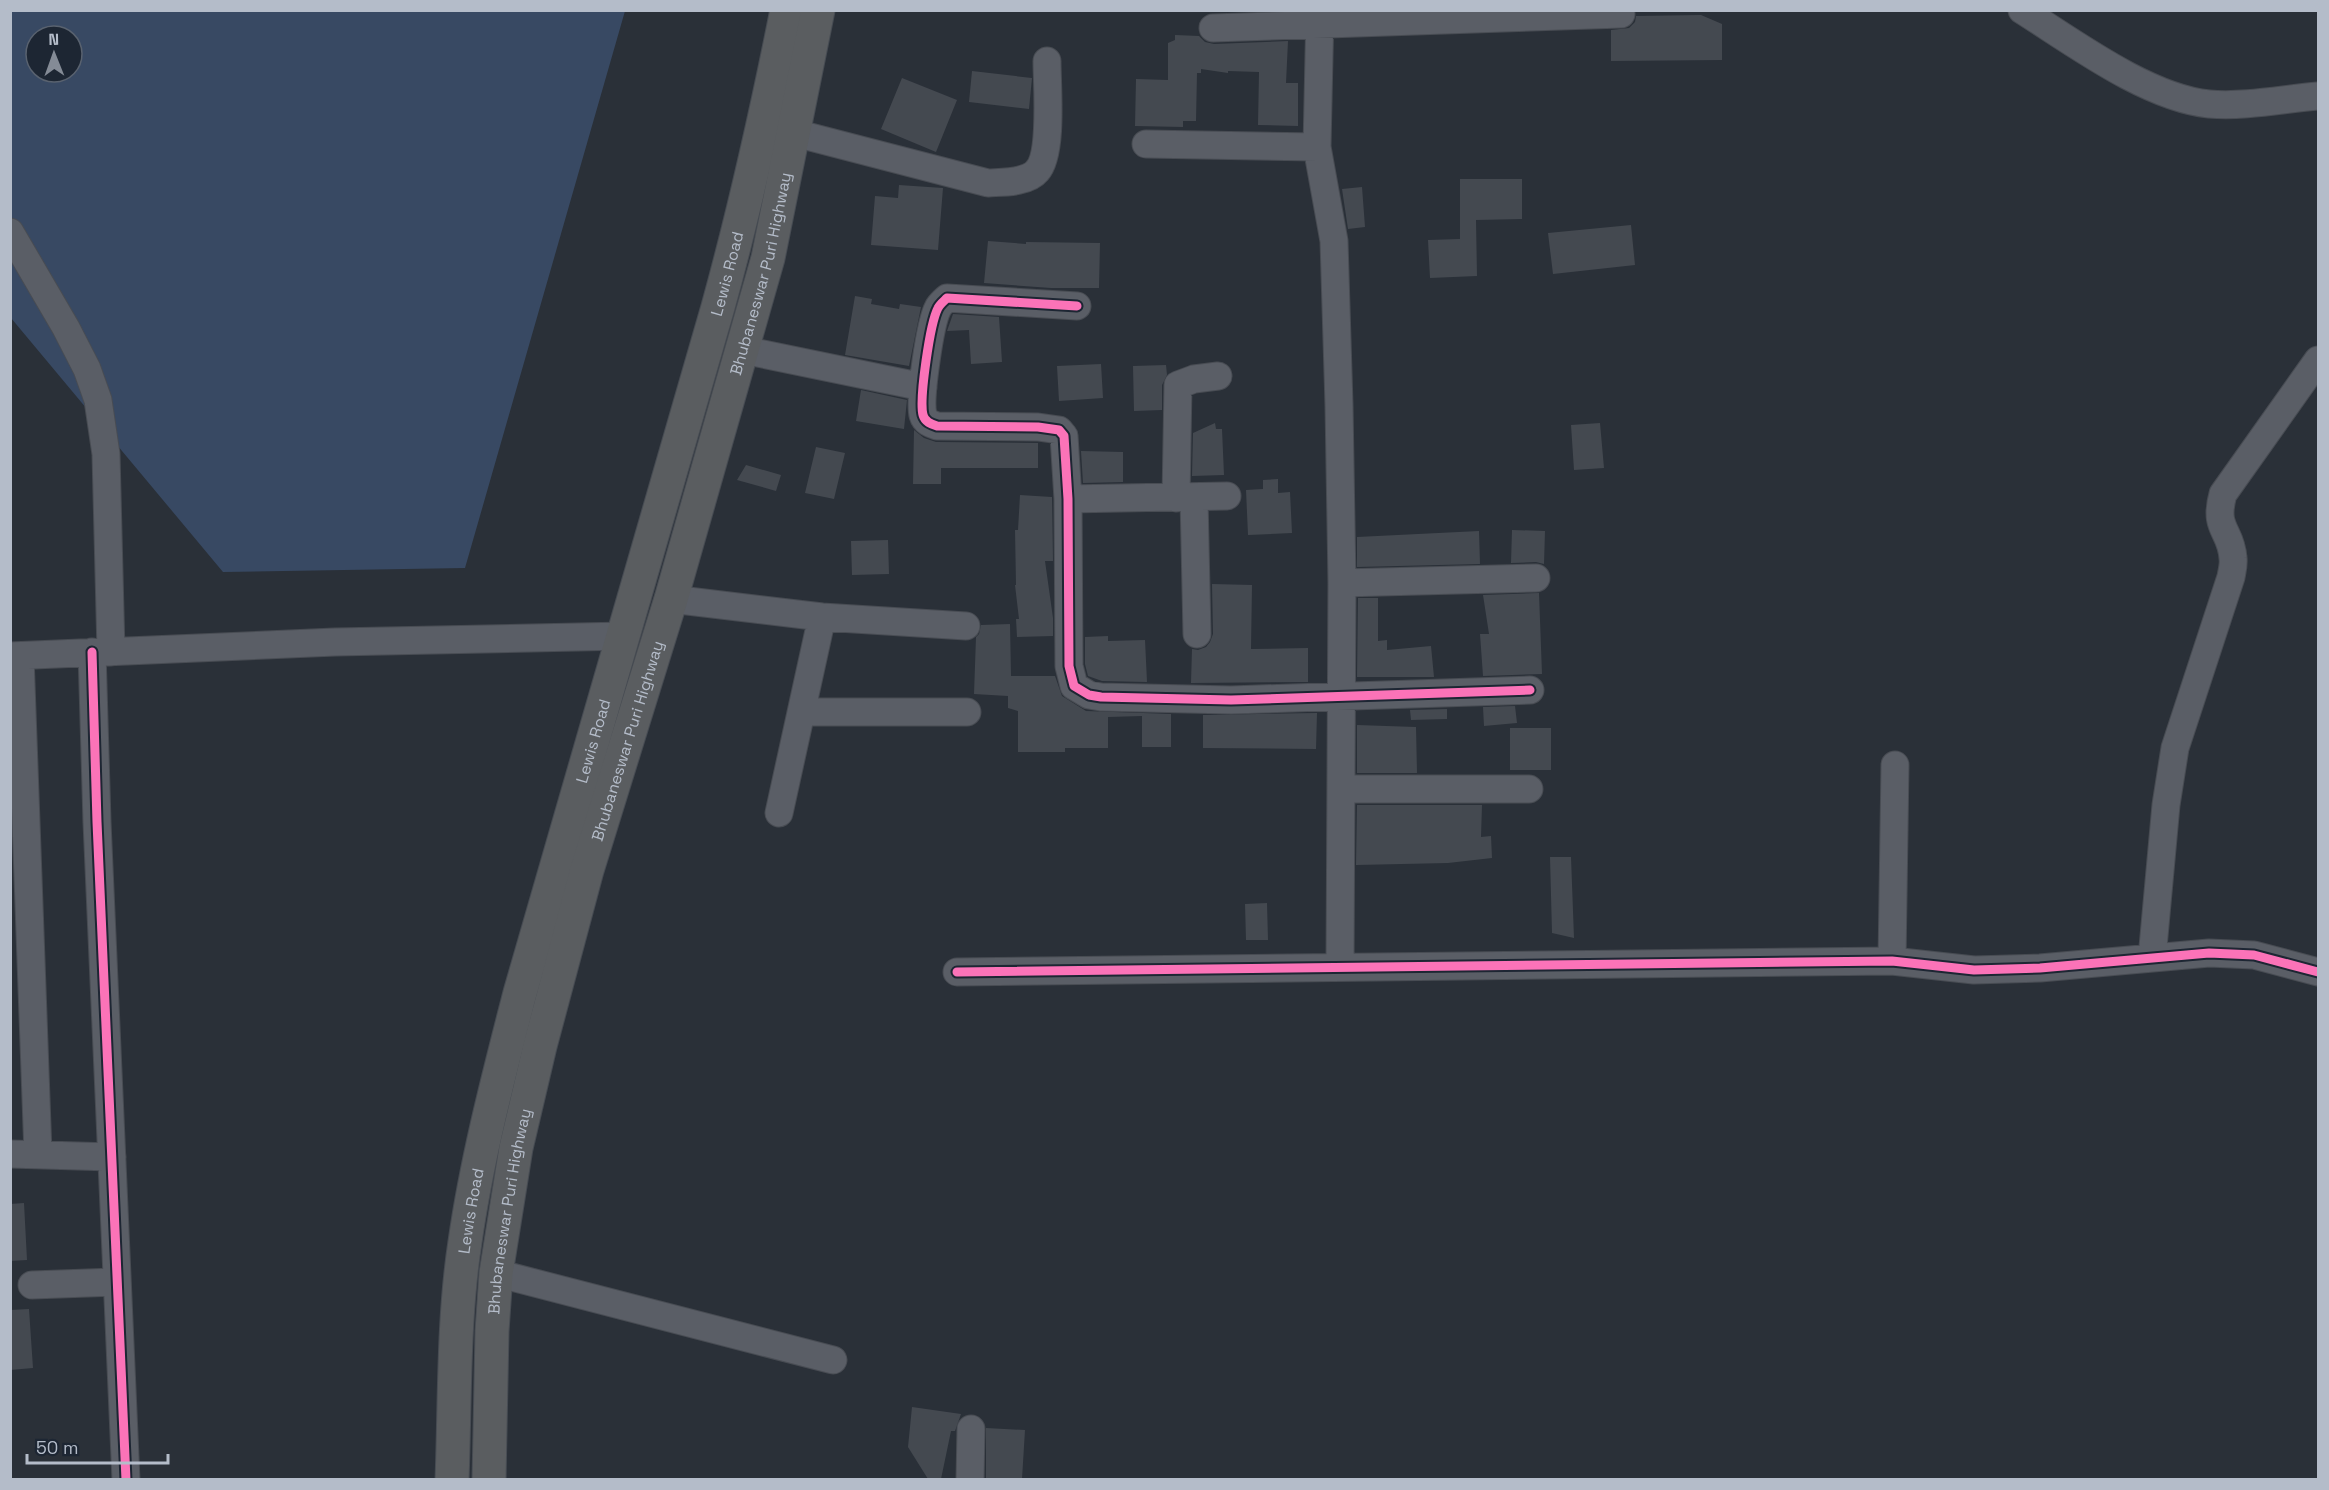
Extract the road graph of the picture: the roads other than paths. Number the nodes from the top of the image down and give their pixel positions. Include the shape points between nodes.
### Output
1 (787, 10) edge
2 (818, 10) edge
3 (2022, 10) edge
4 (1621, 14) dead end
5 (1320, 18) edge
6 (1213, 28) dead end
7 (1047, 61) dead end
8 (2319, 96) edge
9 (795, 133) junction
10 (1146, 144) dead end
11 (1317, 147) junction
12 (10, 232) edge
13 (1077, 306) dead end
14 (743, 350) junction
15 (2319, 360) edge
16 (1218, 376) dead end
17 (923, 387) junction
18 (1227, 496) dead end
19 (1185, 498) junction
20 (1068, 499) junction
21 (1536, 578) dead end
22 (1342, 583) junction
23 (671, 599) junction
24 (822, 617) junction
25 (966, 626) dead end
26 (1197, 634) dead end
27 (625, 636) junction
28 (101, 652) junction
29 (15, 656) edge
30 (1530, 690) dead end
31 (1340, 696) junction
32 (802, 712) junction
33 (967, 712) dead end
34 (1895, 765) dead end
35 (1342, 789) junction
36 (1529, 789) dead end
37 (779, 813) dead end
38 (2152, 958) junction
39 (1892, 962) junction
40 (1340, 967) junction
41 (957, 972) dead end
42 (2319, 972) edge
43 (10, 1154) edge
44 (38, 1154) junction
45 (112, 1158) junction
46 (496, 1273) junction
47 (116, 1282) junction
48 (32, 1285) dead end
49 (832, 1360) dead end
50 (971, 1429) dead end
51 (126, 1479) edge
52 (452, 1479) edge
53 (489, 1479) edge
54 (970, 1479) edge

1 - 27 highway, Lewis Road via 740,226
2 - 9 highway, Bhubaneswar Puri Highway
3 - 8 street via 2105,62 2182,98 2231,104
4 - 5 street
5 - 6 street
5 - 11 street
7 - 9 street via 1044,159 1036,173 1024,178 988,183
9 - 14 highway, Bhubaneswar Puri Highway
10 - 11 street
11 - 22 street via 1336,265
12 - 28 street via 66,328 98,400 106,454
13 - 17 street via 947,298 938,306 934,320
14 - 17 street
14 - 23 highway, Bhubaneswar Puri Highway
15 - 38 street via 2223,494 2219,507 2234,560 2175,748
16 - 19 street via 1178,385
17 - 20 street via 923,415 927,422 937,426 1059,430 1064,436
18 - 19 street
19 - 20 street
19 - 26 street
20 - 31 street via 1069,666 1074,686 1080,691 1122,698
21 - 22 street
22 - 31 street
23 - 24 street
23 - 46 highway, Bhubaneswar Puri Highway via 586,870 540,1046 516,1148
24 - 25 street
24 - 32 street
27 - 28 street via 395,640
27 - 52 highway, Lewis Road via 520,993 474,1189 457,1324
28 - 29 street
28 - 45 street via 98,834
29 - 44 street
30 - 31 street
31 - 35 street
32 - 33 street
32 - 37 street
34 - 39 street
35 - 36 street
35 - 40 street
38 - 39 street via 1974,970
38 - 42 street via 2209,952 2254,956
39 - 40 street
40 - 41 street
43 - 44 street
44 - 45 street
45 - 47 street
46 - 49 street
46 - 53 highway, Bhubaneswar Puri Highway
47 - 48 street
47 - 51 street
50 - 54 street

